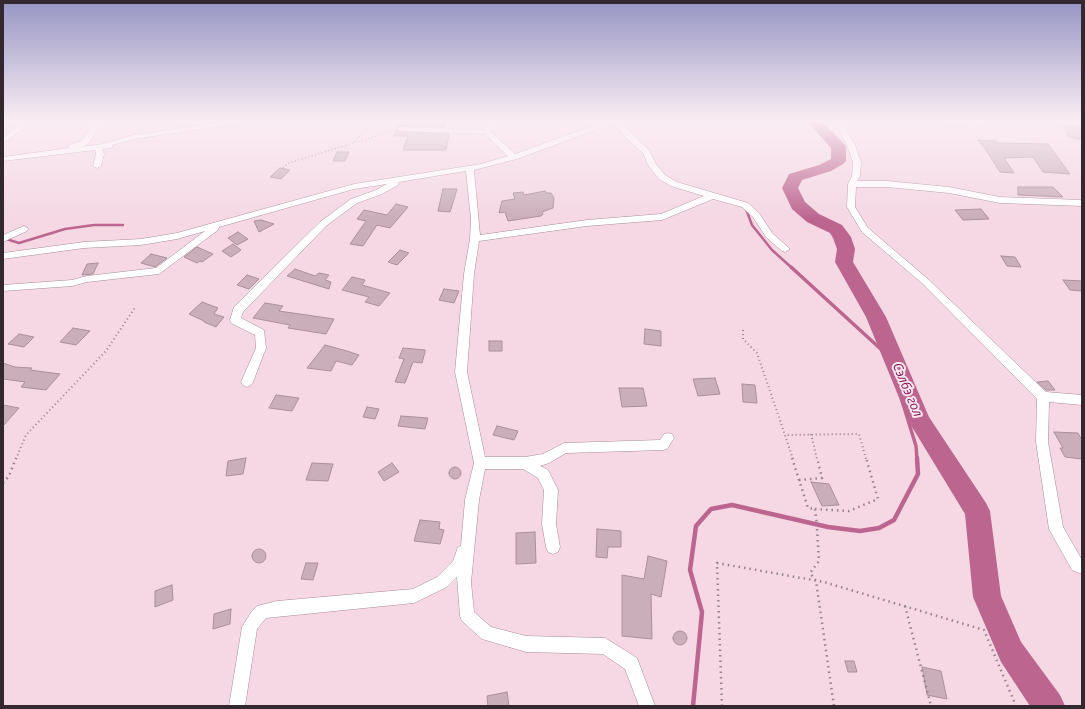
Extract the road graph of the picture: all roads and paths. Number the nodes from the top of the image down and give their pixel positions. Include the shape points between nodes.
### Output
1 (15, 153) edge
2 (26, 153) edge
3 (100, 153) edge
4 (321, 153) edge
5 (511, 153) edge
6 (522, 153) edge
7 (647, 153) edge
8 (854, 153) edge
9 (3, 154) edge
10 (514, 156) junction
11 (3, 160) edge
12 (97, 166) dead end
13 (283, 168) dead end
14 (470, 168) junction
15 (403, 179) junction
16 (852, 184) junction
17 (712, 196) junction
18 (1082, 203) edge
19 (220, 224) junction
20 (24, 228) dead end
21 (3, 239) edge
22 (475, 239) junction
23 (785, 249) dead end
24 (3, 256) edge
25 (3, 288) edge
26 (136, 306) dead end
27 (743, 330) dead end
28 (247, 382) dead end
29 (1043, 397) junction
30 (1082, 400) edge
31 (785, 434) junction
32 (811, 434) junction
33 (668, 438) dead end
34 (480, 463) junction
35 (525, 463) junction
36 (799, 480) junction
37 (3, 483) edge
38 (815, 509) junction
39 (817, 525) dead end
40 (817, 529) dead end
41 (470, 532) junction
42 (553, 547) dead end
43 (1082, 567) edge
44 (816, 581) junction
45 (905, 606) junction
46 (237, 706) edge
47 (647, 706) edge
48 (722, 706) edge
49 (834, 706) edge
50 (931, 706) edge
51 (1016, 706) edge

1 - 9 street
2 - 11 street
3 - 12 street
4 - 13 path via 289,163
5 - 10 street
6 - 10 street
7 - 17 street via 662,177 674,184
8 - 16 street via 857,162 856,176
10 - 14 street
14 - 15 street
14 - 22 street
15 - 19 street via 354,187
15 - 28 street via 354,201 323,224 238,310 235,320 260,333 261,348
16 - 18 street via 887,184 949,190 1000,200
16 - 29 street via 851,207 865,230 926,282
17 - 22 street via 662,217 588,223
17 - 23 street via 745,205 756,215 769,235
19 - 24 street via 177,236 141,242 84,245
19 - 25 street via 159,271 72,283
20 - 21 street
22 - 34 street via 469,274 461,372
26 - 37 path via 106,350 26,436 9,476
27 - 31 path via 743,339 757,353
29 - 30 street
29 - 43 street via 1042,442 1056,529 1077,565
31 - 32 path
31 - 36 path
32 - 36 path via 822,478
32 - 38 path via 858,434 878,499 849,511
33 - 35 street via 663,445 564,448 545,459
34 - 35 street
34 - 41 street via 472,500
35 - 42 street via 543,474 551,490 549,524
36 - 38 path via 808,508
38 - 39 path
40 - 44 path via 819,561 810,573
41 - 46 street via 459,565 442,582 414,596 262,611 250,627
41 - 47 street via 464,582 467,616 487,634 526,644 606,646 631,664
44 - 45 path
44 - 48 path via 717,563
44 - 49 path
45 - 50 path
45 - 51 path via 984,630

